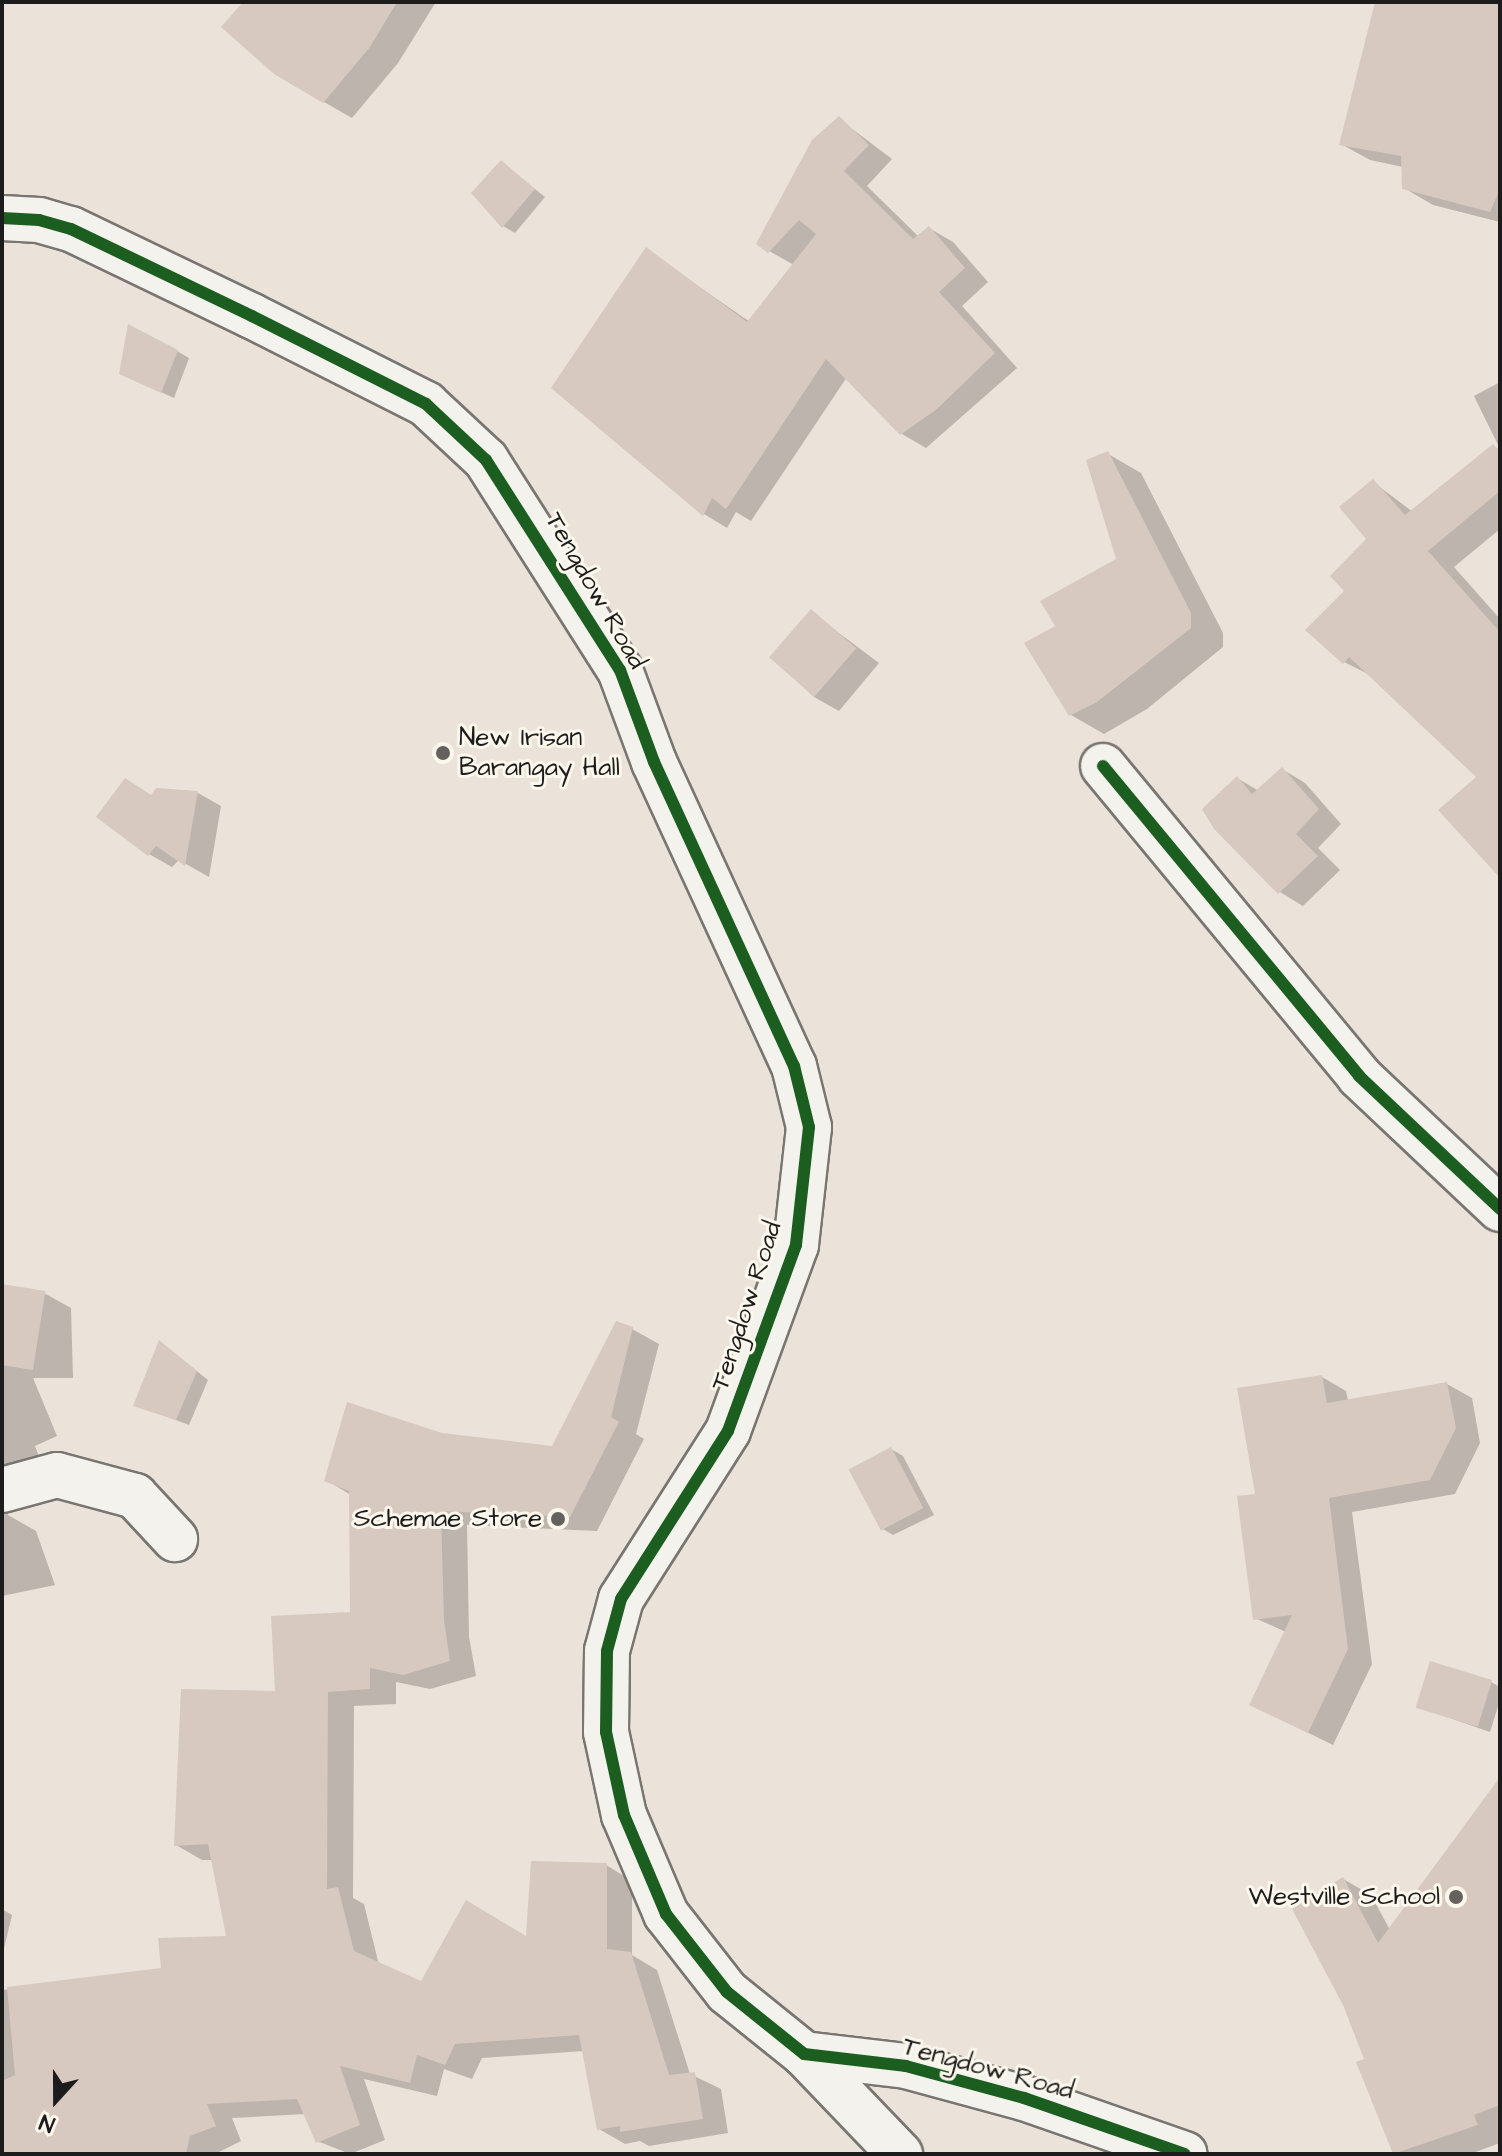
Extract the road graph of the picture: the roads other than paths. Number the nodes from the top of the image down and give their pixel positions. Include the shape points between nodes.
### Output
1 (3, 218) edge
2 (1103, 766) dead end
3 (1500, 1209) edge
4 (2, 1490) edge
5 (175, 1539) dead end
6 (804, 2054) junction
7 (900, 2154) edge
8 (1185, 2154) edge

1 - 6 street, Tengdow Road via 71,229 252,316 426,404 486,460 620,670 654,762 794,1066 809,1127 796,1245 728,1431 621,1599 607,1651 606,1732 624,1815 666,1914 727,1992
2 - 3 street via 1359,1076
4 - 5 street via 57,1475 135,1496
6 - 7 street
6 - 8 street, Tengdow Road via 906,2066 1024,2098

